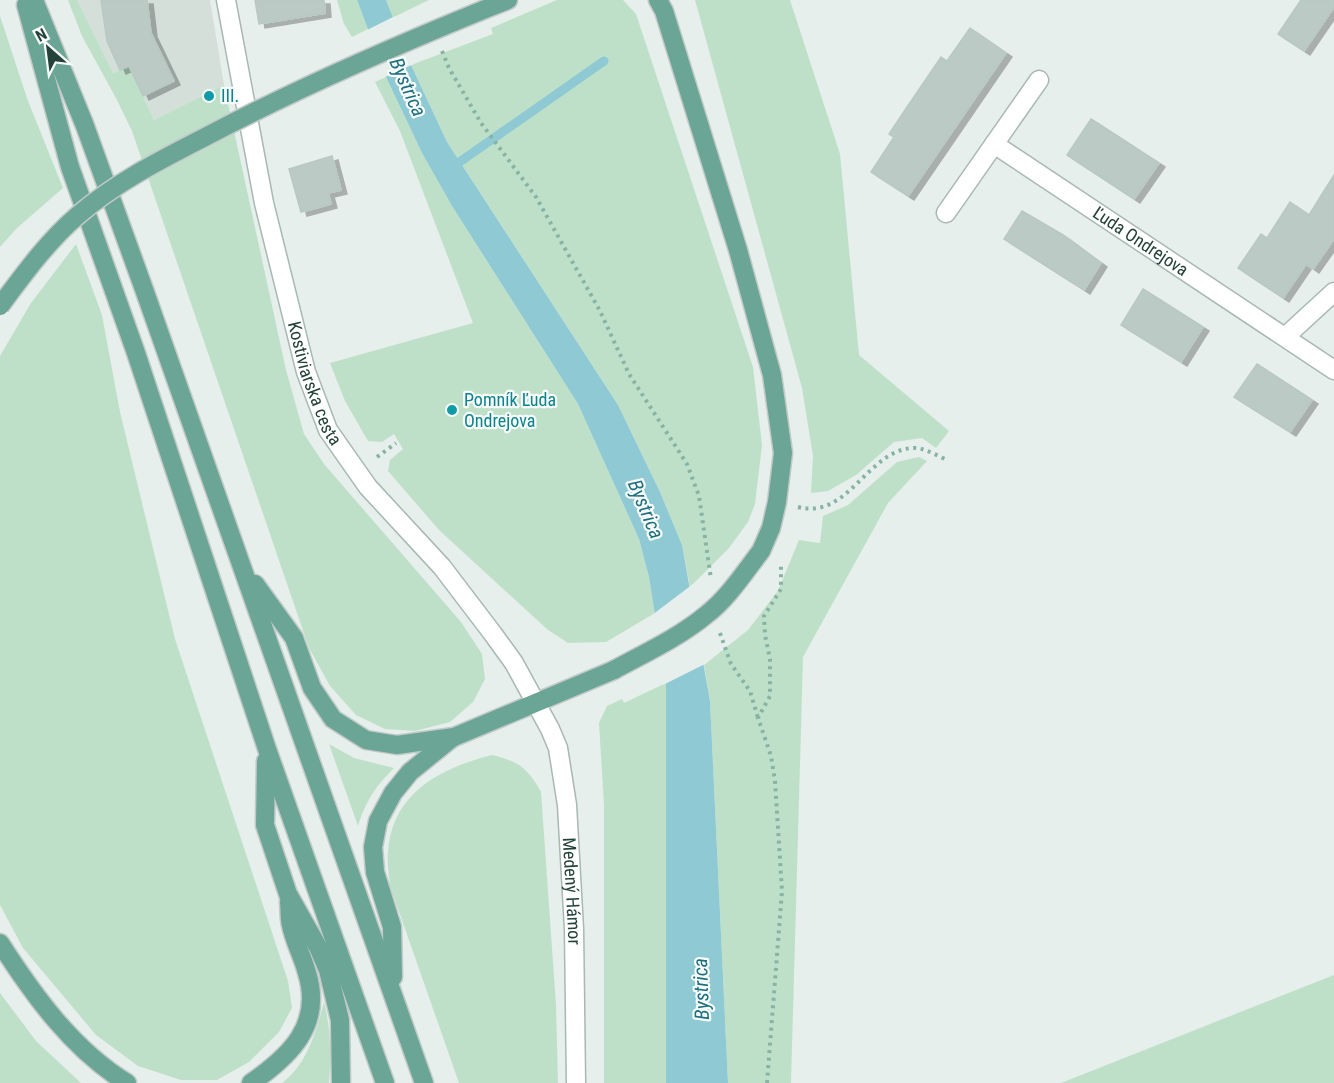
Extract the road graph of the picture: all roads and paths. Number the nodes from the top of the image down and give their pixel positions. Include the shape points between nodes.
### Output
1 (24, 0) edge
2 (34, 0) edge
3 (226, 0) edge
4 (508, 0) edge
5 (658, 0) edge
6 (440, 47) dead end
7 (1039, 80) dead end
8 (994, 144) junction
9 (946, 213) dead end
10 (1334, 292) edge
11 (0, 306) edge
12 (1285, 337) junction
13 (1334, 370) edge
14 (947, 460) dead end
15 (777, 502) junction
16 (782, 563) dead end
17 (242, 565) junction
18 (713, 590) dead end
19 (718, 624) dead end
20 (536, 704) junction
21 (758, 718) junction
22 (454, 737) junction
23 (267, 749) junction
24 (288, 894) junction
25 (0, 943) edge
26 (393, 994) junction
27 (127, 1083) edge
28 (251, 1083) edge
29 (341, 1083) edge
30 (385, 1083) edge
31 (424, 1083) edge
32 (576, 1083) edge
33 (766, 1083) edge

1 - 23 main road via 70,167
2 - 17 main road via 85,126
3 - 20 street, Kostiviarska cesta via 264,203 306,372 328,430 368,488 442,567 514,663
4 - 11 main road, bridge via 253,112 117,186 77,216 36,258
5 - 15 main road via 728,219 772,375 783,453
6 - 18 path via 481,123 536,197 600,311 629,374 687,464 699,496
7 - 8 street
8 - 9 street
8 - 12 street, Ľuda Ondrejova
10 - 12 street
12 - 13 street, Ľuda Ondrejova
14 - 15 path via 915,447 897,451 847,494 820,509
15 - 20 main road, bridge via 760,551 736,585 707,615 614,670
16 - 21 path via 781,589 764,616 770,696
17 - 22 main road via 294,638 312,688 333,719 366,740 397,745
17 - 26 main road
19 - 21 path via 731,664 750,691
20 - 22 main road
20 - 32 street, Medený Hámor via 558,748 567,805
21 - 33 path via 775,782 782,891
22 - 26 main road via 410,772 378,821 373,847 375,872 392,927
23 - 24 main road via 265,825
23 - 30 main road
24 - 28 main road via 291,925 313,1004 305,1031 279,1063
24 - 29 main road via 328,970 340,1020
25 - 27 main road via 75,1043
26 - 31 main road

